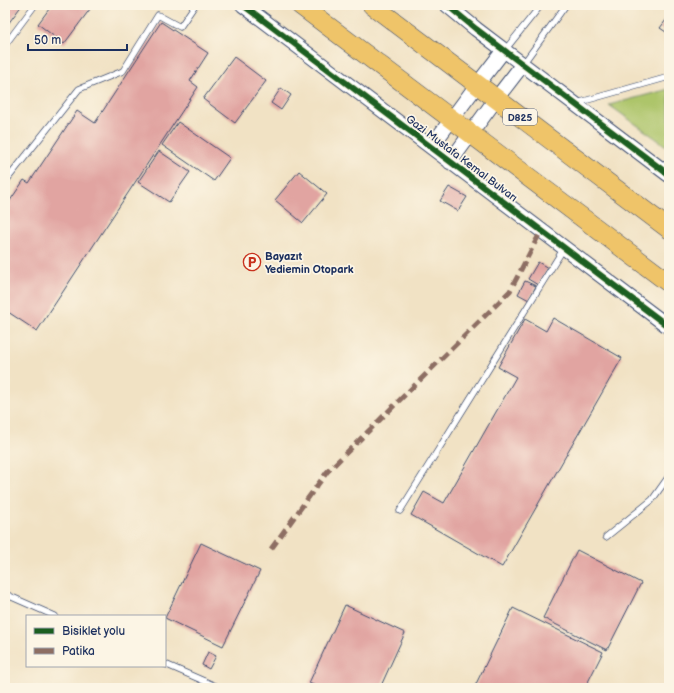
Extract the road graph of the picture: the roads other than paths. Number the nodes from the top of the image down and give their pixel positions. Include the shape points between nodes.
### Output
1 (35, 5) edge
2 (195, 5) edge
3 (243, 5) edge
4 (300, 5) edge
5 (372, 5) edge
6 (447, 5) edge
7 (540, 5) edge
8 (566, 5) edge
9 (5, 45) edge
10 (504, 50) junction
11 (523, 64) junction
12 (669, 77) edge
13 (477, 85) junction
14 (496, 99) junction
15 (575, 104) junction
16 (452, 119) junction
17 (471, 134) junction
18 (431, 147) junction
19 (450, 162) junction
20 (669, 174) edge
21 (5, 182) edge
22 (669, 229) edge
23 (564, 248) junction
24 (669, 283) edge
25 (669, 327) edge
26 (669, 476) edge
27 (400, 511) dead end
28 (606, 537) dead end
29 (5, 594) edge
30 (53, 615) edge
31 (166, 664) edge
32 (220, 688) edge

1 - 9 lane
2 - 21 lane via 180,27 158,15 123,71 79,89
3 - 18 street, Gazi Mustafa Kemal Bulvarı
4 - 16 highway
5 - 13 highway, D825
6 - 10 street
7 - 10 lane
8 - 11 lane
10 - 11 street
10 - 13 street
11 - 14 street
11 - 15 street
12 - 15 lane
13 - 14 highway, D825
13 - 16 street
14 - 17 street
14 - 22 highway, D825
15 - 20 street
16 - 17 highway
16 - 18 street
17 - 19 street
17 - 24 highway
18 - 19 street, Gazi Mustafa Kemal Bulvarı
19 - 23 street, Gazi Mustafa Kemal Bulvarı
23 - 25 street, Gazi Mustafa Kemal Bulvarı
23 - 27 lane
26 - 28 lane via 652,500
29 - 30 lane
31 - 32 lane

